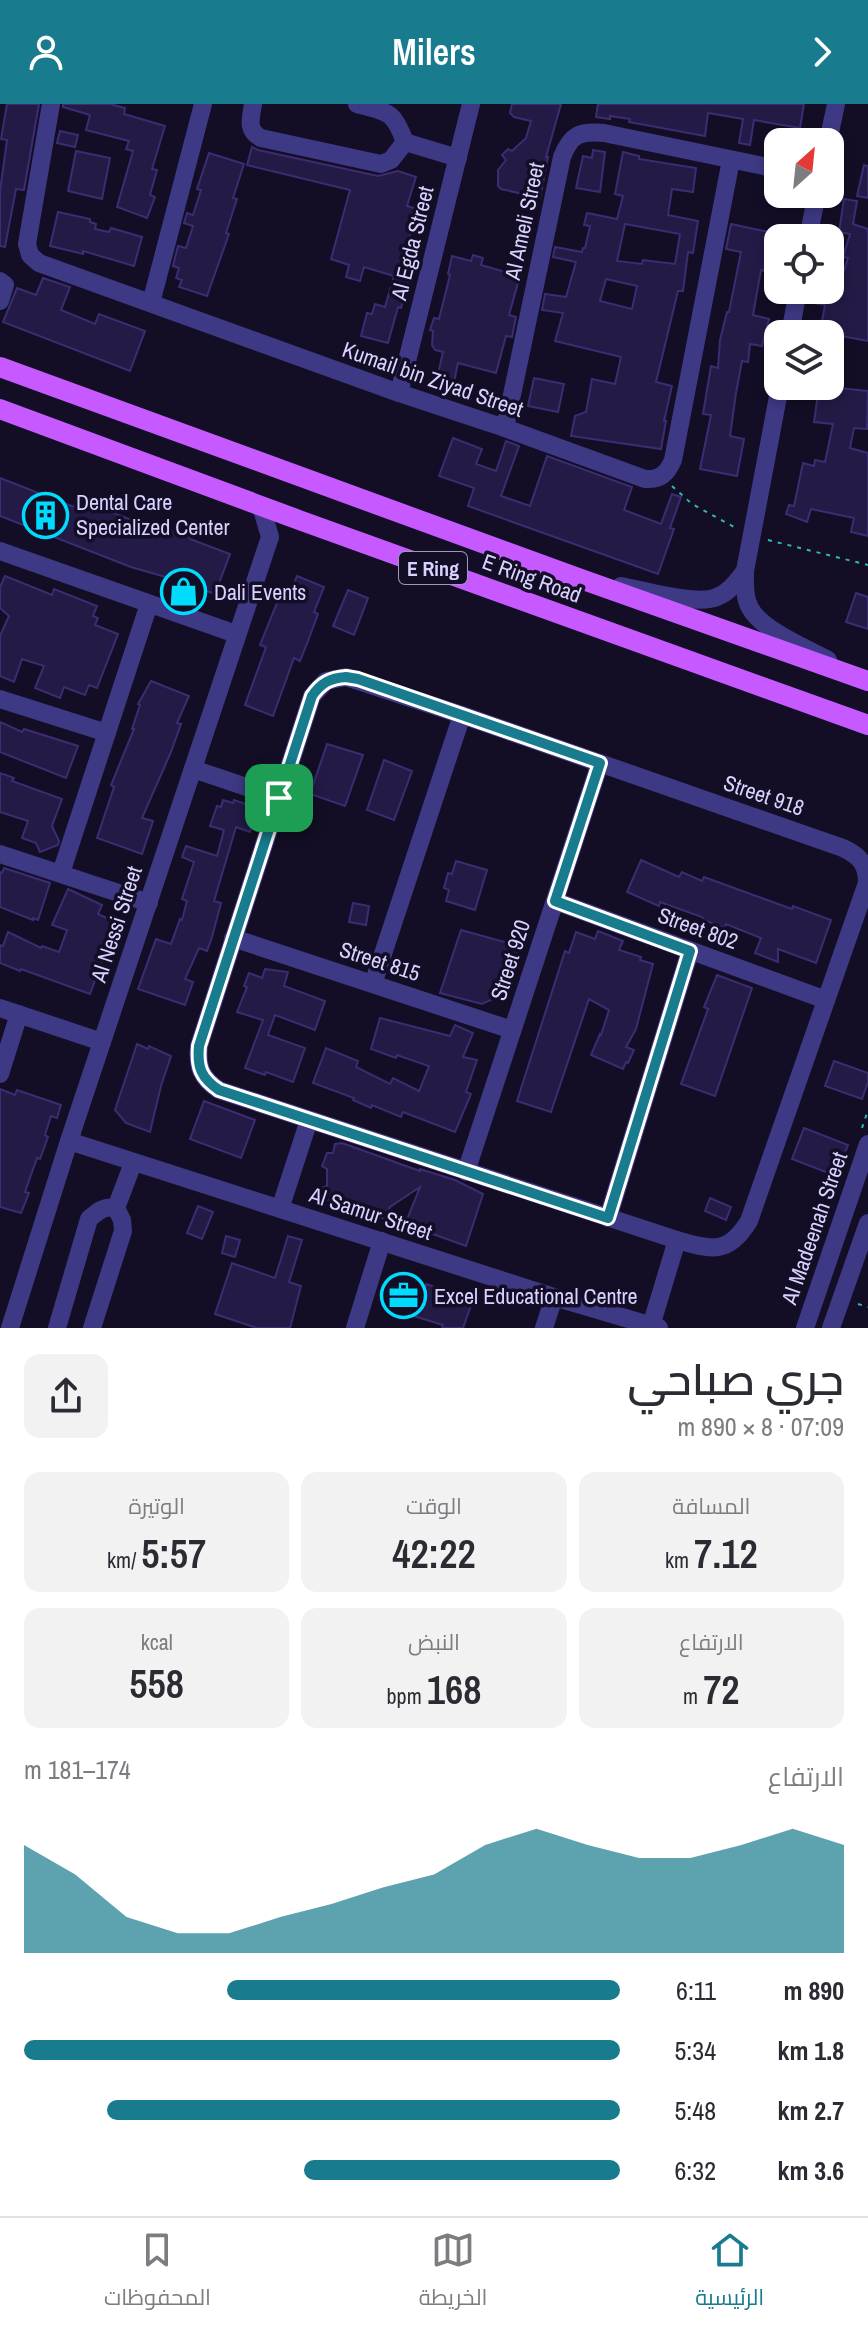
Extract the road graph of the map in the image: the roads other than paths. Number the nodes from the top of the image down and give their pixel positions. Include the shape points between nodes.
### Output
1 (51, 104) edge
2 (203, 104) edge
3 (253, 104) edge
4 (357, 104) edge
5 (471, 104) edge
6 (836, 104) edge
7 (831, 128) edge
8 (405, 142) junction
9 (458, 158) junction
10 (731, 160) junction
11 (764, 166) edge
12 (0, 281) edge
13 (0, 301) edge
14 (151, 303) junction
15 (0, 367) edge
16 (399, 393) junction
17 (777, 400) edge
18 (0, 409) edge
19 (505, 428) junction
20 (261, 506) junction
21 (299, 520) junction
22 (270, 537) junction
23 (0, 551) edge
24 (745, 571) junction
25 (578, 578) junction
26 (149, 604) junction
27 (236, 634) junction
28 (863, 679) edge
29 (0, 699) edge
30 (462, 715) junction
31 (868, 725) edge
32 (107, 733) junction
33 (600, 763) junction
34 (193, 769) junction
35 (279, 798) junction
36 (0, 854) edge
37 (61, 873) junction
38 (555, 901) junction
39 (149, 903) junction
40 (233, 938) junction
41 (690, 951) junction
42 (373, 984) junction
43 (826, 1000) junction
44 (0, 1008) edge
45 (19, 1014) junction
46 (512, 1030) junction
47 (102, 1042) junction
48 (0, 1074) edge
49 (309, 1120) junction
50 (69, 1141) junction
51 (868, 1144) edge
52 (133, 1163) junction
53 (466, 1172) junction
54 (116, 1208) junction
55 (280, 1209) junction
56 (608, 1218) junction
57 (868, 1223) edge
58 (677, 1240) junction
59 (382, 1241) junction
60 (554, 1297) junction
61 (655, 1327) edge
62 (10, 1328) edge
63 (57, 1328) edge
64 (92, 1328) edge
65 (355, 1328) edge
66 (544, 1328) edge
67 (805, 1328) edge
68 (831, 1328) edge

1 - 14 street, Kumail bin Ziyad Street via 27,244 30,255 39,263
2 - 14 street
3 - 8 street via 250,125 261,138 381,164
4 - 8 street via 391,115
5 - 9 street, Al Egda Street
6 - 7 street
8 - 9 street
9 - 16 street, Al Egda Street
10 - 11 street, Al Ameli Street
10 - 19 street, Al Ameli Street via 604,133 574,136 566,145
10 - 19 street, Kumail bin Ziyad Street via 673,460 662,476 645,479
12 - 13 street via 5,287
14 - 16 street, Kumail bin Ziyad Street
15 - 25 main road, E Ring Road / E Ring
16 - 19 street, Kumail bin Ziyad Street
17 - 24 street
18 - 20 main road, E Ring Road / E Ring
20 - 21 main road, E Ring Road / E Ring
20 - 22 street
21 - 22 street
21 - 31 main road, E Ring Road / E Ring
22 - 27 street, Al Nessi Street
23 - 26 street
24 - 25 street via 724,594 700,600
24 - 28 street via 746,599 759,620
25 - 28 main road, E Ring Road / E Ring
26 - 27 street
26 - 32 street
27 - 34 street, Al Nessi Street
29 - 32 street
30 - 33 street, Street 918
30 - 35 street, Street 918 via 358,679 326,681 312,696
30 - 42 street
32 - 37 street
33 - 38 street, Street 920
33 - 43 street, Street 918 via 843,848 862,860 867,883
34 - 35 street
34 - 39 street, Al Nessi Street
35 - 40 street, Street 918
36 - 37 street
37 - 39 street
38 - 41 street, Street 802
38 - 46 street, Street 920
39 - 47 street, Al Nessi Street
40 - 42 street, Street 815
40 - 49 street, Street 918 via 199,1046 200,1072 219,1090
41 - 43 street, Street 802
41 - 56 street
42 - 46 street, Street 815
43 - 58 street, Street 918 via 749,1221 721,1248
44 - 45 street
45 - 47 street
45 - 48 street
46 - 53 street, Street 920
47 - 50 street, Al Nessi Street
49 - 53 street, Street 918
49 - 55 street
50 - 52 street, Al Samur Street
50 - 62 street, Al Nessi Street
51 - 67 street, Al Madeenah Street
52 - 54 street
52 - 55 street, Al Samur Street
53 - 56 street, Street 918
54 - 63 street via 107,1207 89,1219
54 - 64 street via 123,1231
55 - 59 street, Al Samur Street
56 - 58 street, Street 918
57 - 68 street
58 - 61 street
59 - 60 street, Al Samur Street
59 - 65 street
60 - 61 street, Al Samur Street
60 - 66 street

